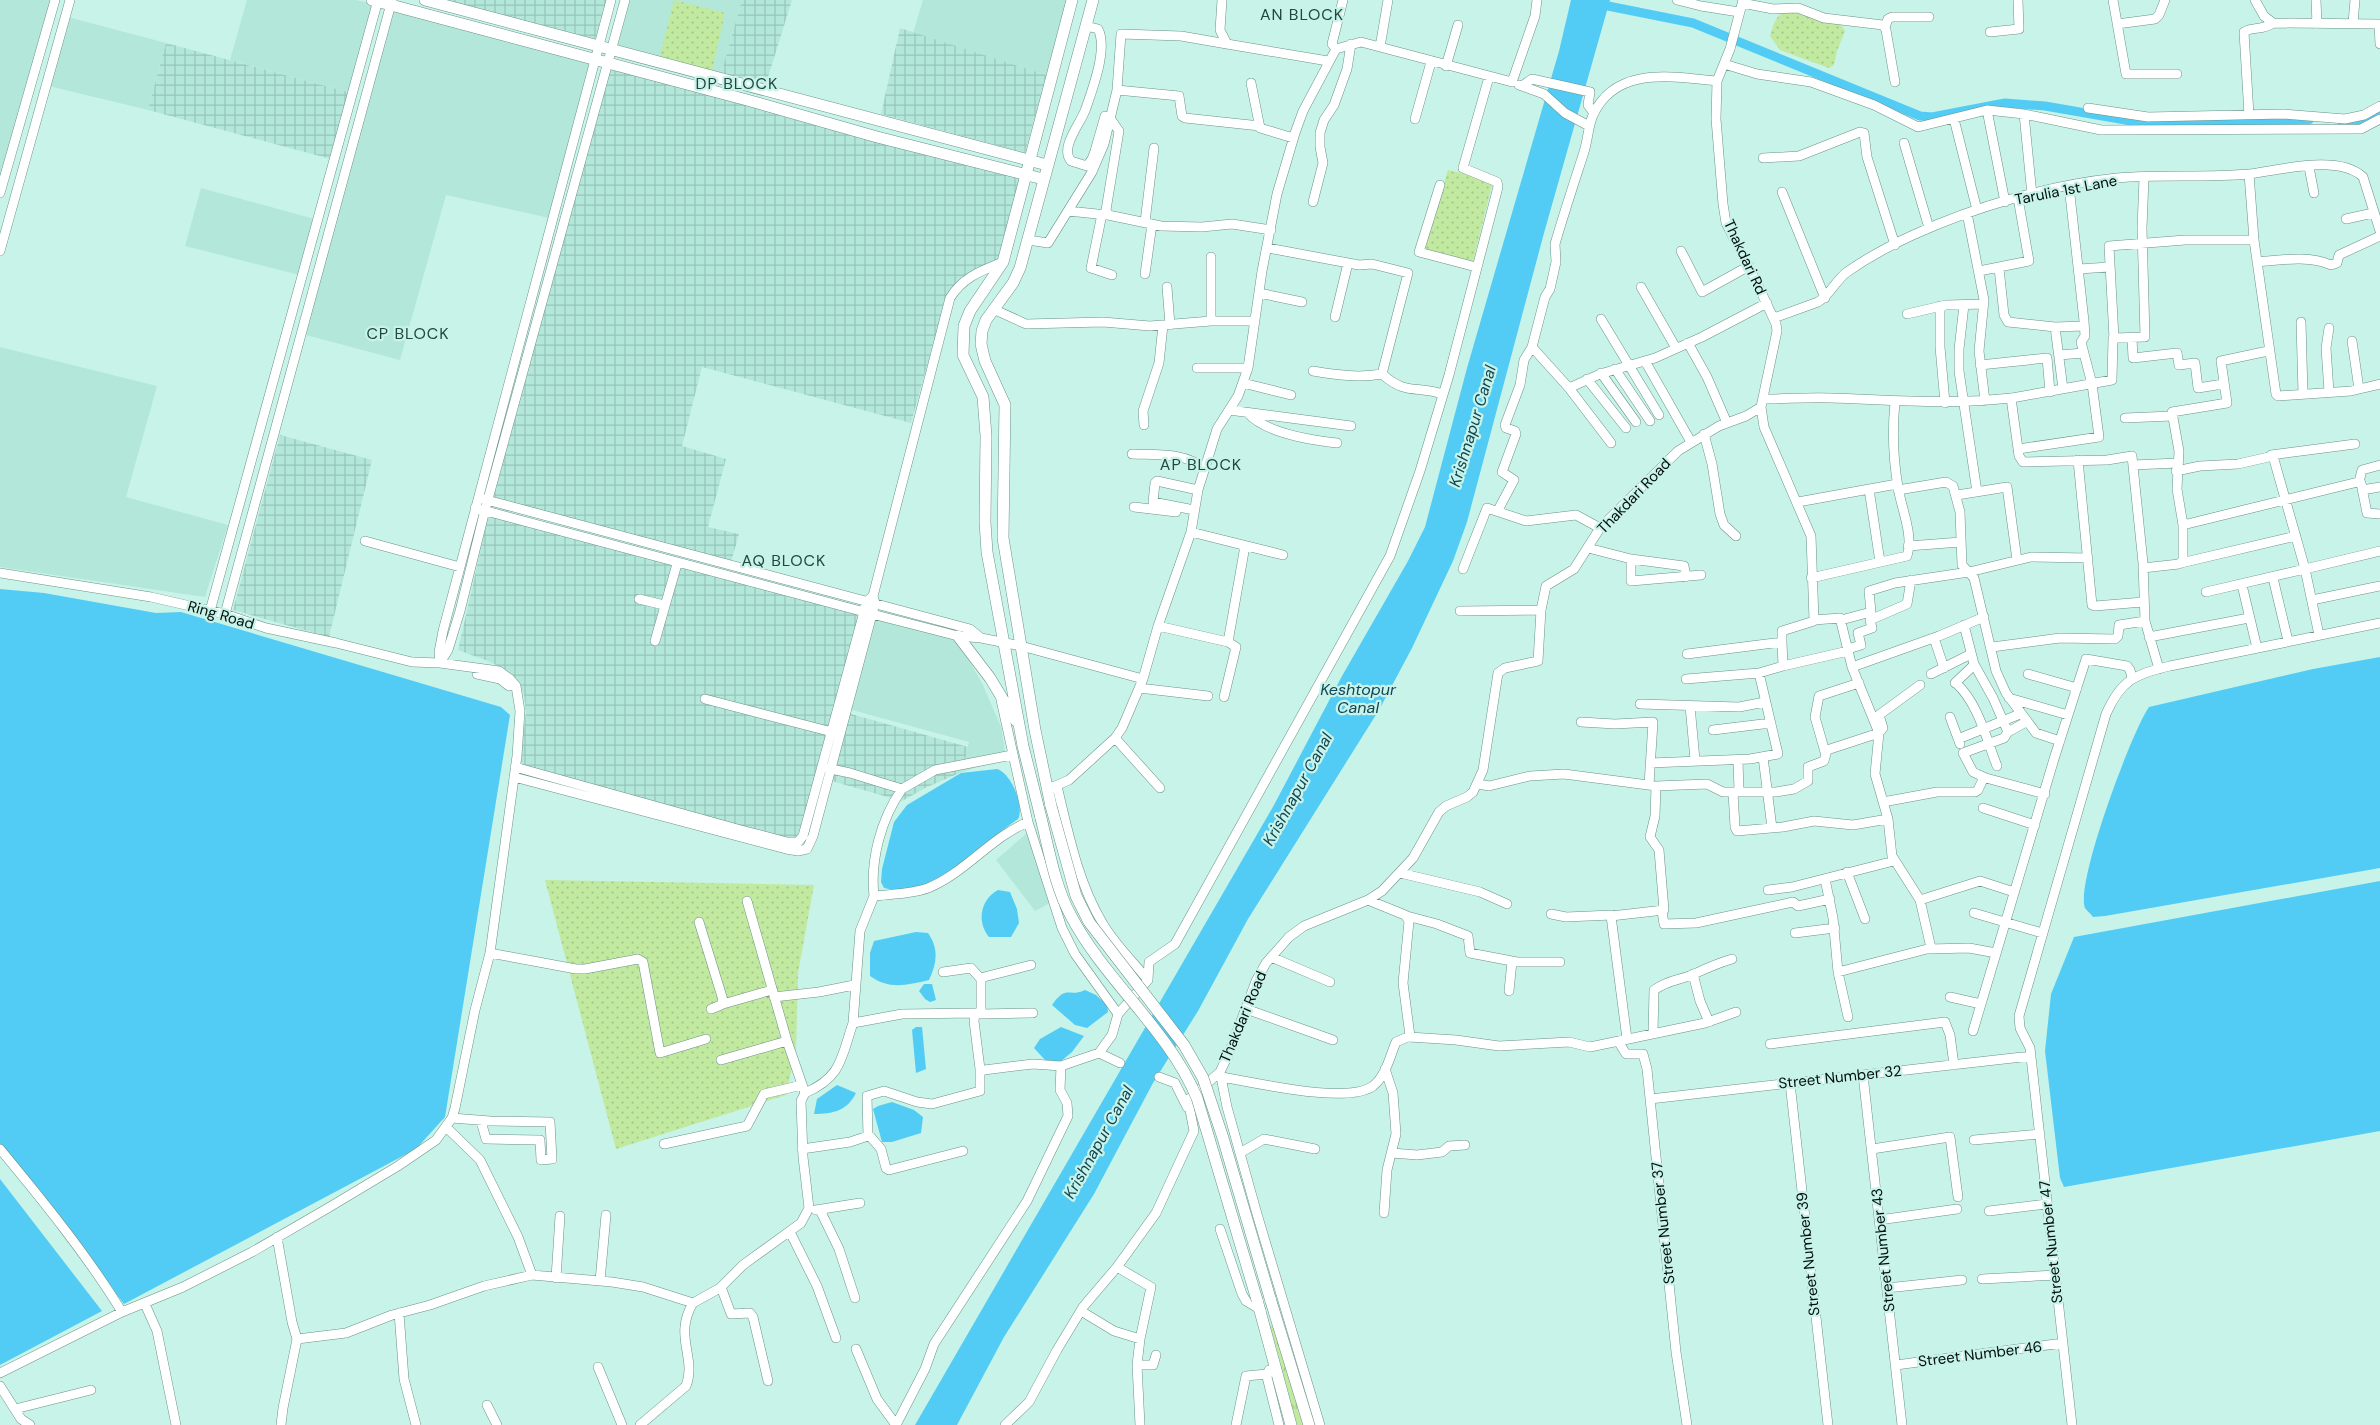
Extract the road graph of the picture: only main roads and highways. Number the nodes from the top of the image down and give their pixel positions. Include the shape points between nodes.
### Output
1 (376, 0) edge
2 (424, 0) edge
3 (1072, 0) edge
4 (1093, 0) edge
5 (392, 3) edge
6 (1029, 160) junction
7 (1047, 165) junction
8 (1025, 174) junction
9 (1044, 179) junction
10 (958, 636) road end
11 (1019, 727) junction
12 (1292, 1425) edge
13 (1309, 1425) edge

1 - 5 main road
2 - 6 main road
3 - 6 main road
4 - 7 main road
5 - 8 main road via 877,137
6 - 7 main road
6 - 8 main road
7 - 9 main road
8 - 9 main road
8 - 11 main road via 1003,262 967,317 962,345 968,368 983,396 985,537
9 - 13 main road, bridge via 1017,276 984,324 981,344 985,361 1005,405 1002,523 1005,554 1035,730 1052,788 1051,806 1074,889 1089,922 1184,1045 1203,1078 1224,1138
10 - 11 main road
11 - 12 main road, bridge via 1069,914 1092,949 1175,1056 1197,1098

